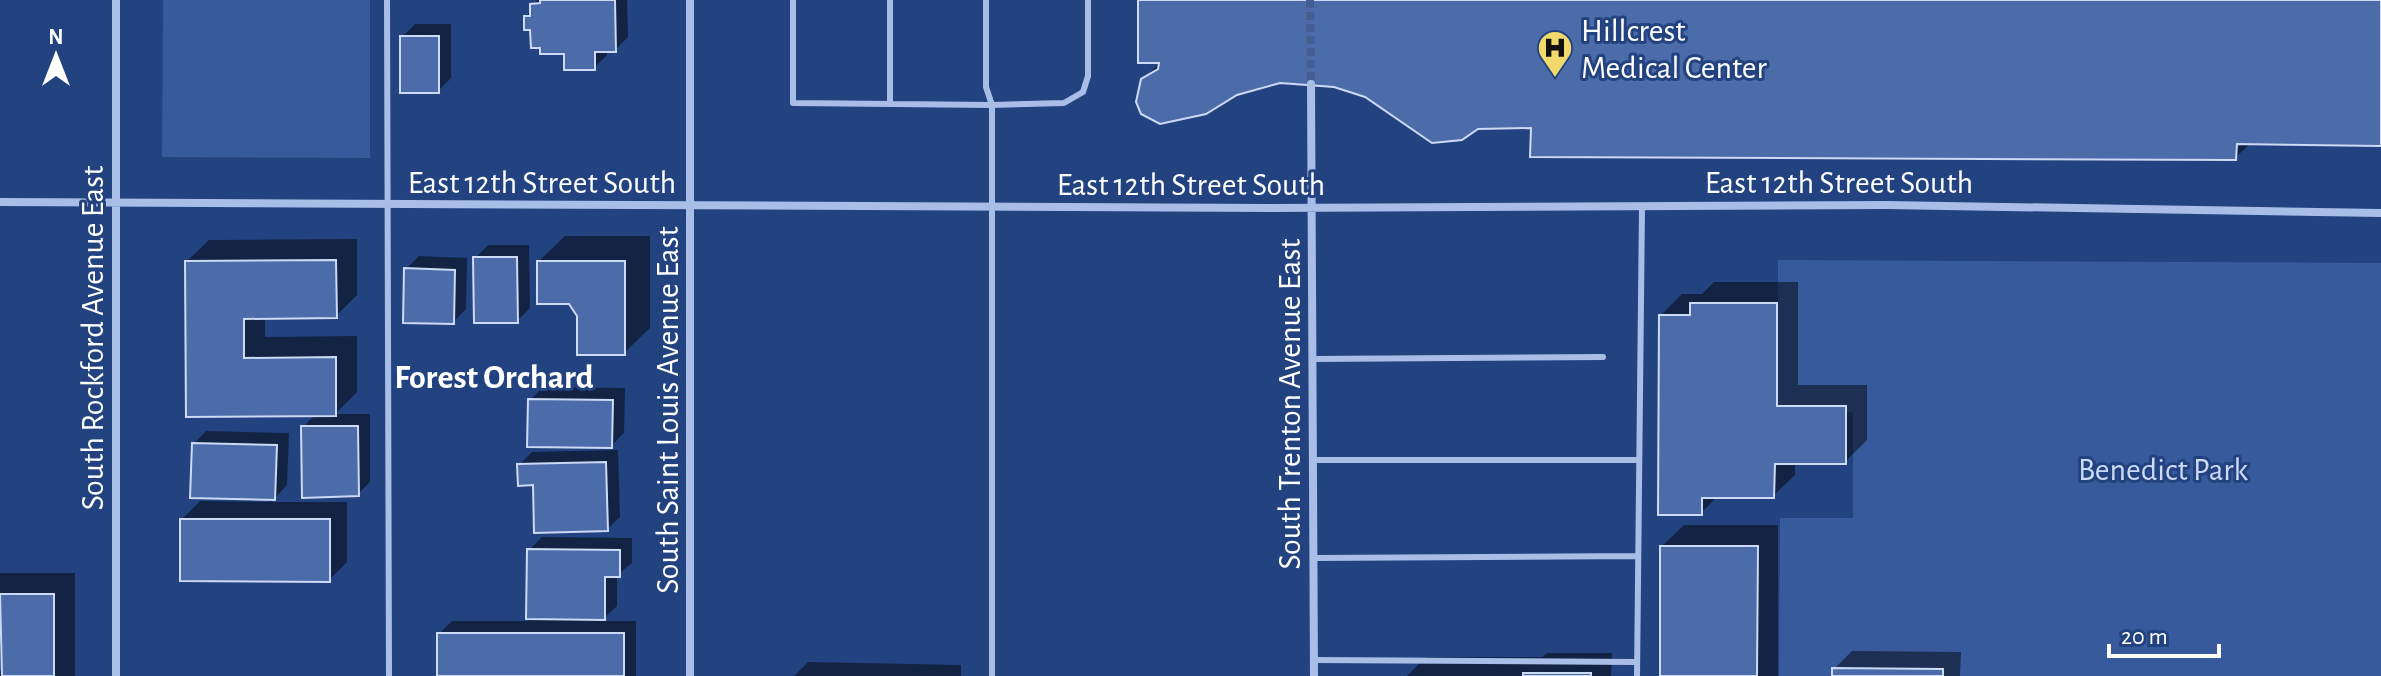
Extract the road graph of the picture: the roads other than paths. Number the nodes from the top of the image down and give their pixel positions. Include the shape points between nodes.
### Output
1 (116, 0) edge
2 (387, 0) edge
3 (690, 0) edge
4 (793, 0) edge
5 (890, 0) edge
6 (986, 0) edge
7 (1088, 0) edge
8 (1311, 84) tunnel mouth
9 (890, 103) junction
10 (992, 105) junction
11 (0, 202) edge
12 (116, 203) junction
13 (691, 205) junction
14 (388, 206) junction
15 (990, 207) junction
16 (1642, 207) junction
17 (1312, 208) junction
18 (2381, 213) edge
19 (1603, 357) dead end
20 (1313, 359) junction
21 (1313, 460) junction
22 (1639, 460) junction
23 (1638, 556) junction
24 (1314, 558) junction
25 (1314, 660) junction
26 (1636, 662) junction
27 (116, 676) edge
28 (389, 676) edge
29 (690, 676) edge
30 (992, 676) edge
31 (1314, 676) edge
32 (1637, 676) edge

1 - 12 street, South Rockford Avenue East
2 - 14 lane
3 - 13 street, South Saint Louis Avenue East
4 - 9 lane via 793,103
5 - 9 lane
6 - 10 lane via 986,87
7 - 10 lane via 1088,76 1083,92 1064,103
8 - 17 street, South Trenton Avenue East
9 - 10 lane
10 - 15 lane
11 - 12 street, East 12th Street South
12 - 14 street, East 12th Street South
12 - 27 street, South Rockford Avenue East
13 - 14 street, East 12th Street South
13 - 15 street, East 12th Street South
13 - 29 street, South Saint Louis Avenue East
14 - 28 lane
15 - 17 street, East 12th Street South
15 - 30 lane
16 - 17 street, East 12th Street South
16 - 18 street, East 12th Street South
16 - 22 lane
17 - 20 street, South Trenton Avenue East
19 - 20 lane
20 - 21 street, South Trenton Avenue East
21 - 22 lane
21 - 24 street, South Trenton Avenue East
22 - 23 lane
23 - 24 lane
23 - 26 lane
24 - 25 street, South Trenton Avenue East
25 - 26 lane
25 - 31 street, South Trenton Avenue East
26 - 32 lane

